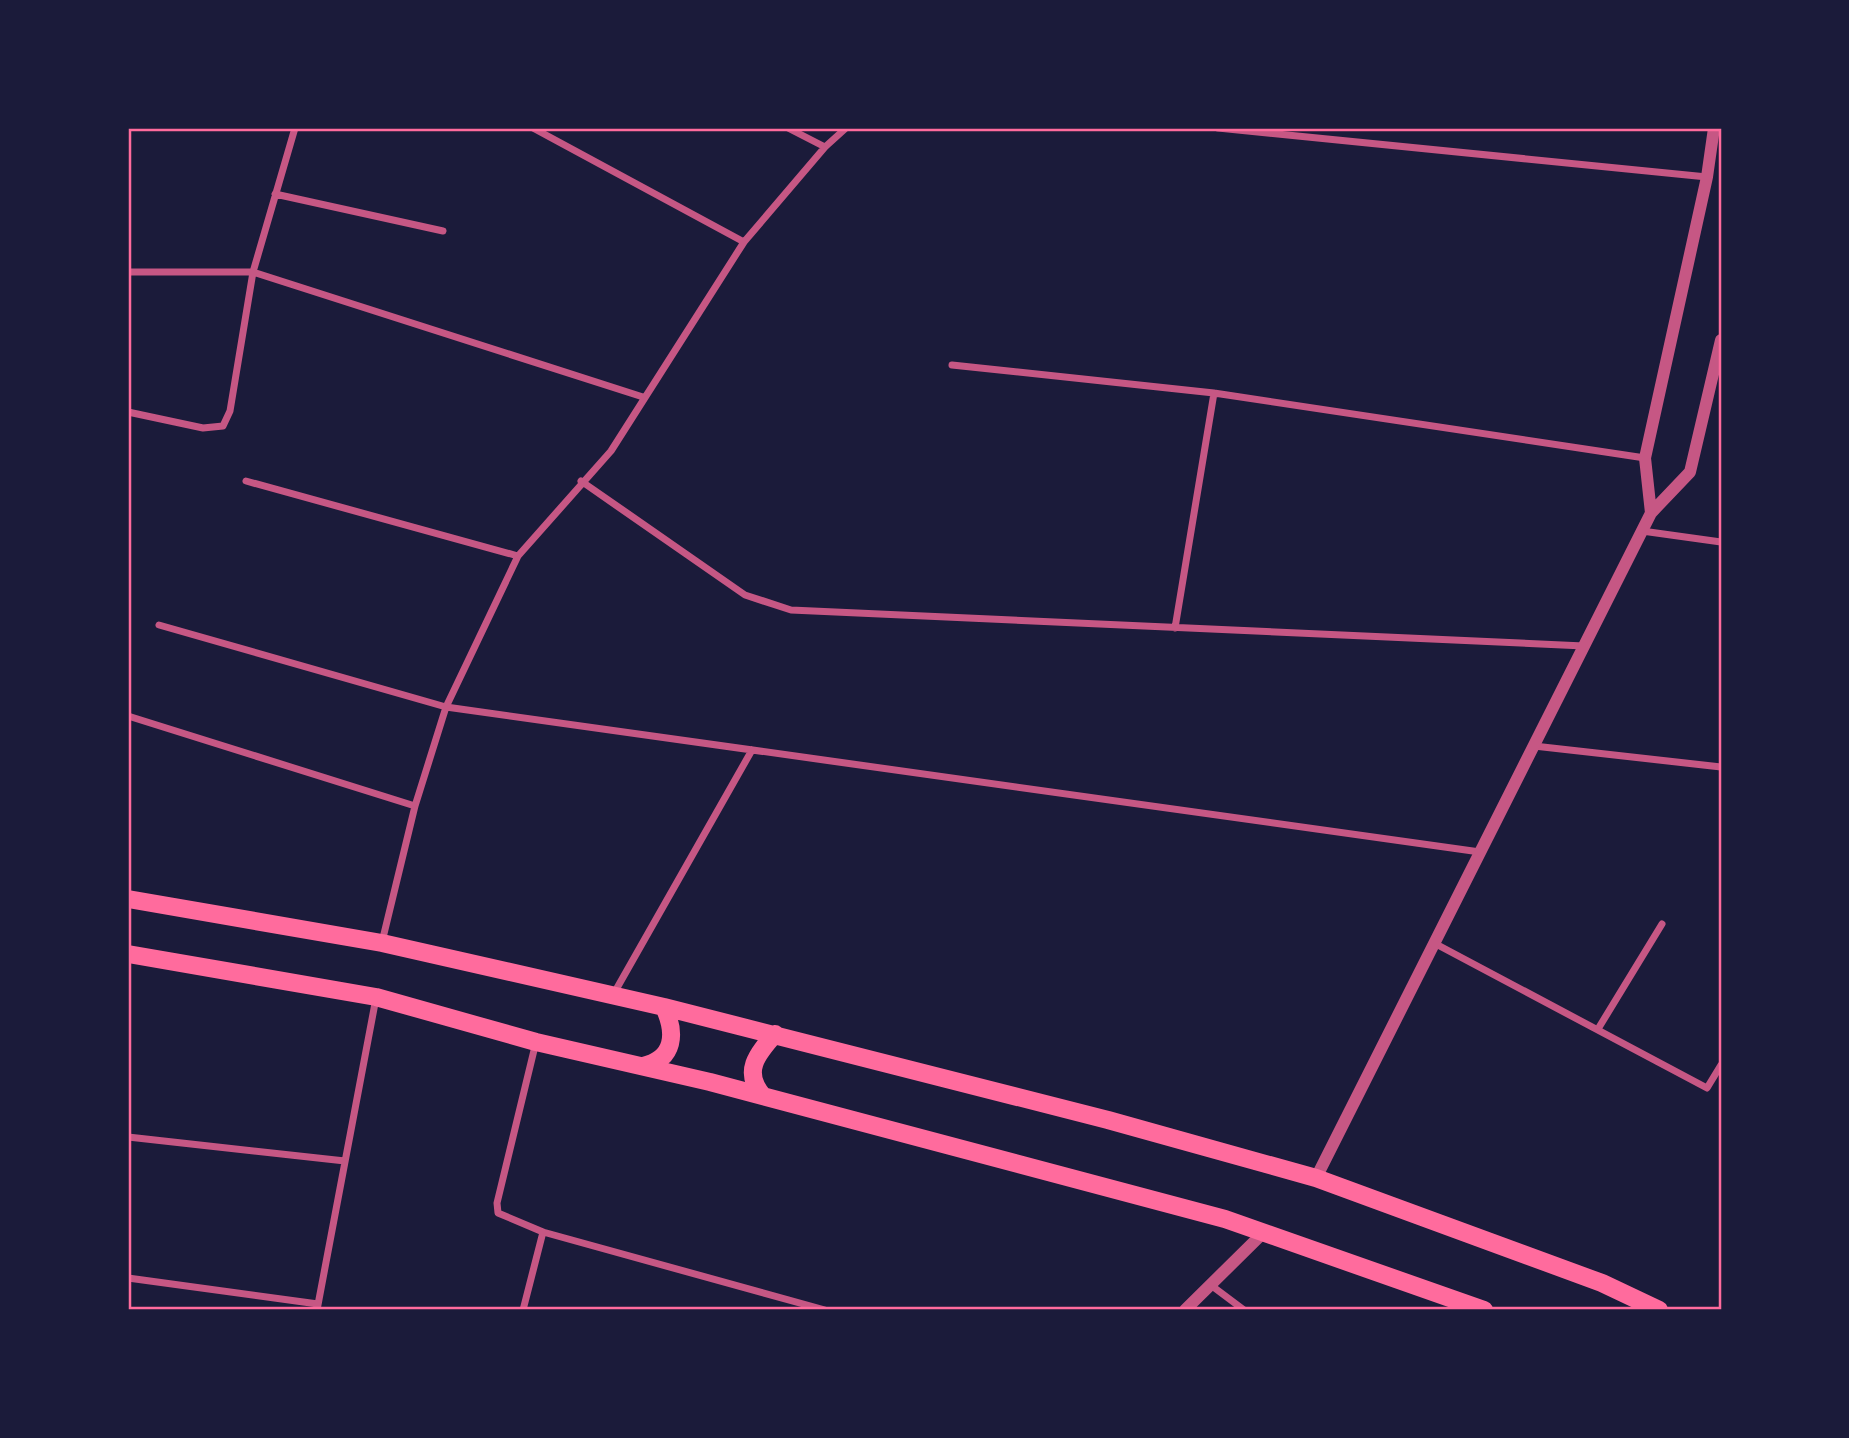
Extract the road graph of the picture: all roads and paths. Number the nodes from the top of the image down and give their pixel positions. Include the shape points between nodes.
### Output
1 (295, 128) edge
2 (533, 128) edge
3 (788, 128) edge
4 (846, 128) edge
5 (1218, 128) edge
6 (1714, 128) edge
7 (825, 147) junction
8 (1707, 177) junction
9 (275, 194) junction
10 (443, 231) dead end
11 (744, 242) junction
12 (128, 272) edge
13 (253, 272) junction
14 (1721, 340) edge
15 (952, 365) dead end
16 (1214, 393) junction
17 (643, 397) junction
18 (128, 412) edge
19 (1645, 458) junction
20 (246, 481) dead end
21 (580, 481) junction
22 (1651, 513) junction
23 (1642, 531) junction
24 (1721, 541) edge
25 (517, 556) junction
26 (159, 625) dead end
27 (1175, 628) junction
28 (1584, 646) junction
29 (446, 707) junction
30 (128, 716) edge
31 (1534, 746) junction
32 (752, 750) junction
33 (1721, 767) edge
34 (415, 806) junction
35 (1480, 852) junction
36 (128, 899) edge
37 (1662, 924) dead end
38 (382, 943) junction
39 (1434, 943) junction
40 (128, 954) edge
41 (613, 995) junction
42 (376, 997) junction
43 (664, 1007) junction
44 (1598, 1029) junction
45 (775, 1034) junction
46 (536, 1042) junction
47 (1721, 1065) edge
48 (643, 1066) junction
49 (763, 1096) junction
50 (128, 1137) edge
51 (345, 1161) junction
52 (1316, 1178) junction
53 (543, 1231) junction
54 (1263, 1233) junction
55 (128, 1278) edge
56 (1212, 1286) junction
57 (317, 1307) edge
58 (523, 1310) edge
59 (825, 1310) edge
60 (1185, 1310) edge
61 (1244, 1310) edge
62 (1484, 1310) edge
63 (1659, 1310) edge

1 - 9 street
2 - 11 street
3 - 7 street
4 - 7 street
5 - 8 street
6 - 8 street
7 - 11 street
8 - 19 street
9 - 10 street
9 - 13 street
11 - 17 street
12 - 13 street
13 - 17 street
13 - 18 street via 230,411 223,426 203,428
14 - 22 street via 1690,472
15 - 16 street
16 - 19 street
16 - 27 street
17 - 21 street via 611,451
19 - 22 street
20 - 25 street
21 - 25 street
21 - 27 street via 746,595 791,610
22 - 23 street
23 - 24 street
23 - 28 street
25 - 29 street
26 - 29 street
27 - 28 street
28 - 31 street
29 - 32 street
29 - 34 street
30 - 34 street
31 - 33 street
31 - 35 street
32 - 35 street
32 - 41 street
34 - 38 street
35 - 39 street
36 - 38 main road
37 - 44 street
38 - 41 main road
39 - 44 street
39 - 52 street
40 - 42 main road
41 - 43 main road
42 - 46 main road
42 - 51 street
43 - 45 main road
43 - 48 main road via 672,1042 662,1059
44 - 47 street via 1707,1088
45 - 49 main road via 752,1068 756,1088
45 - 52 main road
46 - 48 main road
46 - 53 street via 497,1203 498,1213
48 - 49 main road
49 - 54 main road
50 - 51 street
51 - 57 street
52 - 63 main road via 1602,1283
53 - 58 street
53 - 59 street
54 - 56 street
54 - 62 main road
55 - 57 street
56 - 60 street
56 - 61 street

